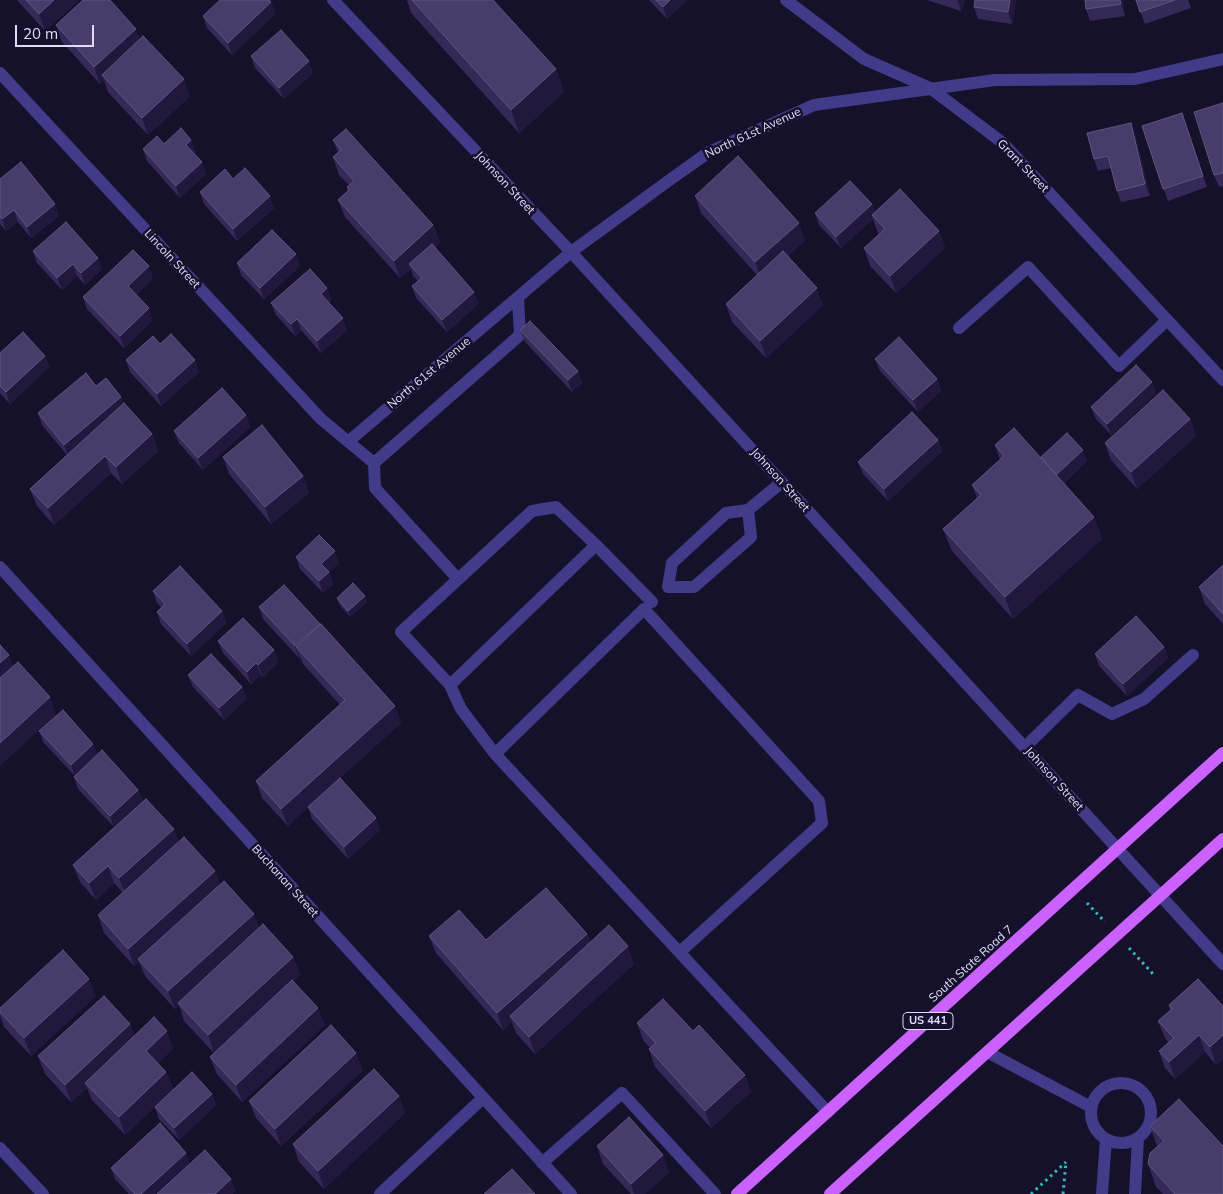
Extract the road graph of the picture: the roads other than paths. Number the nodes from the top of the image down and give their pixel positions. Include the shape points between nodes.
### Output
1 (333, 0) edge
2 (786, 0) edge
3 (1223, 59) edge
4 (0, 73) edge
5 (930, 88) junction
6 (570, 252) junction
7 (518, 299) junction
8 (1167, 320) junction
9 (959, 328) dead end
10 (1223, 380) edge
11 (349, 440) junction
12 (374, 463) junction
13 (782, 482) junction
14 (748, 510) junction
15 (596, 546) junction
16 (0, 567) edge
17 (458, 579) junction
18 (668, 587) junction
19 (648, 605) junction
20 (1193, 655) dead end
21 (450, 685) junction
22 (1025, 747) junction
23 (1223, 753) edge
24 (495, 754) junction
25 (1223, 839) edge
26 (1118, 849) junction
27 (1160, 896) junction
28 (681, 951) junction
29 (1223, 964) edge
30 (987, 1052) junction
31 (483, 1098) junction
32 (1091, 1107) junction
33 (828, 1112) junction
34 (1138, 1138) junction
35 (1106, 1139) junction
36 (0, 1148) edge
37 (542, 1162) junction
38 (43, 1194) edge
39 (380, 1194) edge
40 (571, 1194) edge
41 (715, 1194) edge
42 (737, 1194) edge
43 (830, 1194) edge
44 (1102, 1194) edge
45 (1135, 1194) edge

1 - 6 street, Johnson Street
2 - 5 street, Grant Street via 864,59
3 - 5 street, North 61st Avenue via 1135,80 995,80
4 - 11 street, Lincoln Street via 321,419
5 - 6 street, North 61st Avenue via 814,105 709,152
5 - 8 street, Grant Street via 1003,144
6 - 7 street, North 61st Avenue
6 - 13 street, Johnson Street
7 - 11 street, North 61st Avenue
7 - 12 street via 520,335
8 - 9 street via 1119,366 1028,267
8 - 10 street, Grant Street
11 - 12 street, Lincoln Street
12 - 17 street via 375,488
13 - 14 street
13 - 22 street, Johnson Street
14 - 18 street via 726,513 672,563
14 - 18 street via 751,537 694,587
15 - 17 street via 556,507 532,510
15 - 19 street
15 - 21 street
16 - 31 street, Buchanan Street
17 - 21 street via 401,632
18 - 19 street
19 - 24 street
19 - 28 street via 819,801 822,823
20 - 22 street via 1144,699 1112,714 1078,695
21 - 24 street via 461,709
22 - 26 street, Johnson Street
23 - 26 main road, South State Road 7 / US 441
24 - 28 street
25 - 27 main road
26 - 27 street, Johnson Street
26 - 33 main road, South State Road 7 / US 441
27 - 29 street, Johnson Street
27 - 30 main road
28 - 33 street
30 - 32 street
30 - 43 main road
31 - 37 street, Buchanan Street
31 - 39 street
32 - 34 street via 1109,1084 1128,1083 1137,1087 1145,1094 1151,1113 1145,1131
32 - 35 street via 1094,1126
33 - 42 main road, South State Road 7 / US 441
34 - 35 street via 1122,1143
34 - 45 street
35 - 44 street
36 - 38 street
37 - 40 street, Buchanan Street
37 - 41 street via 622,1093

